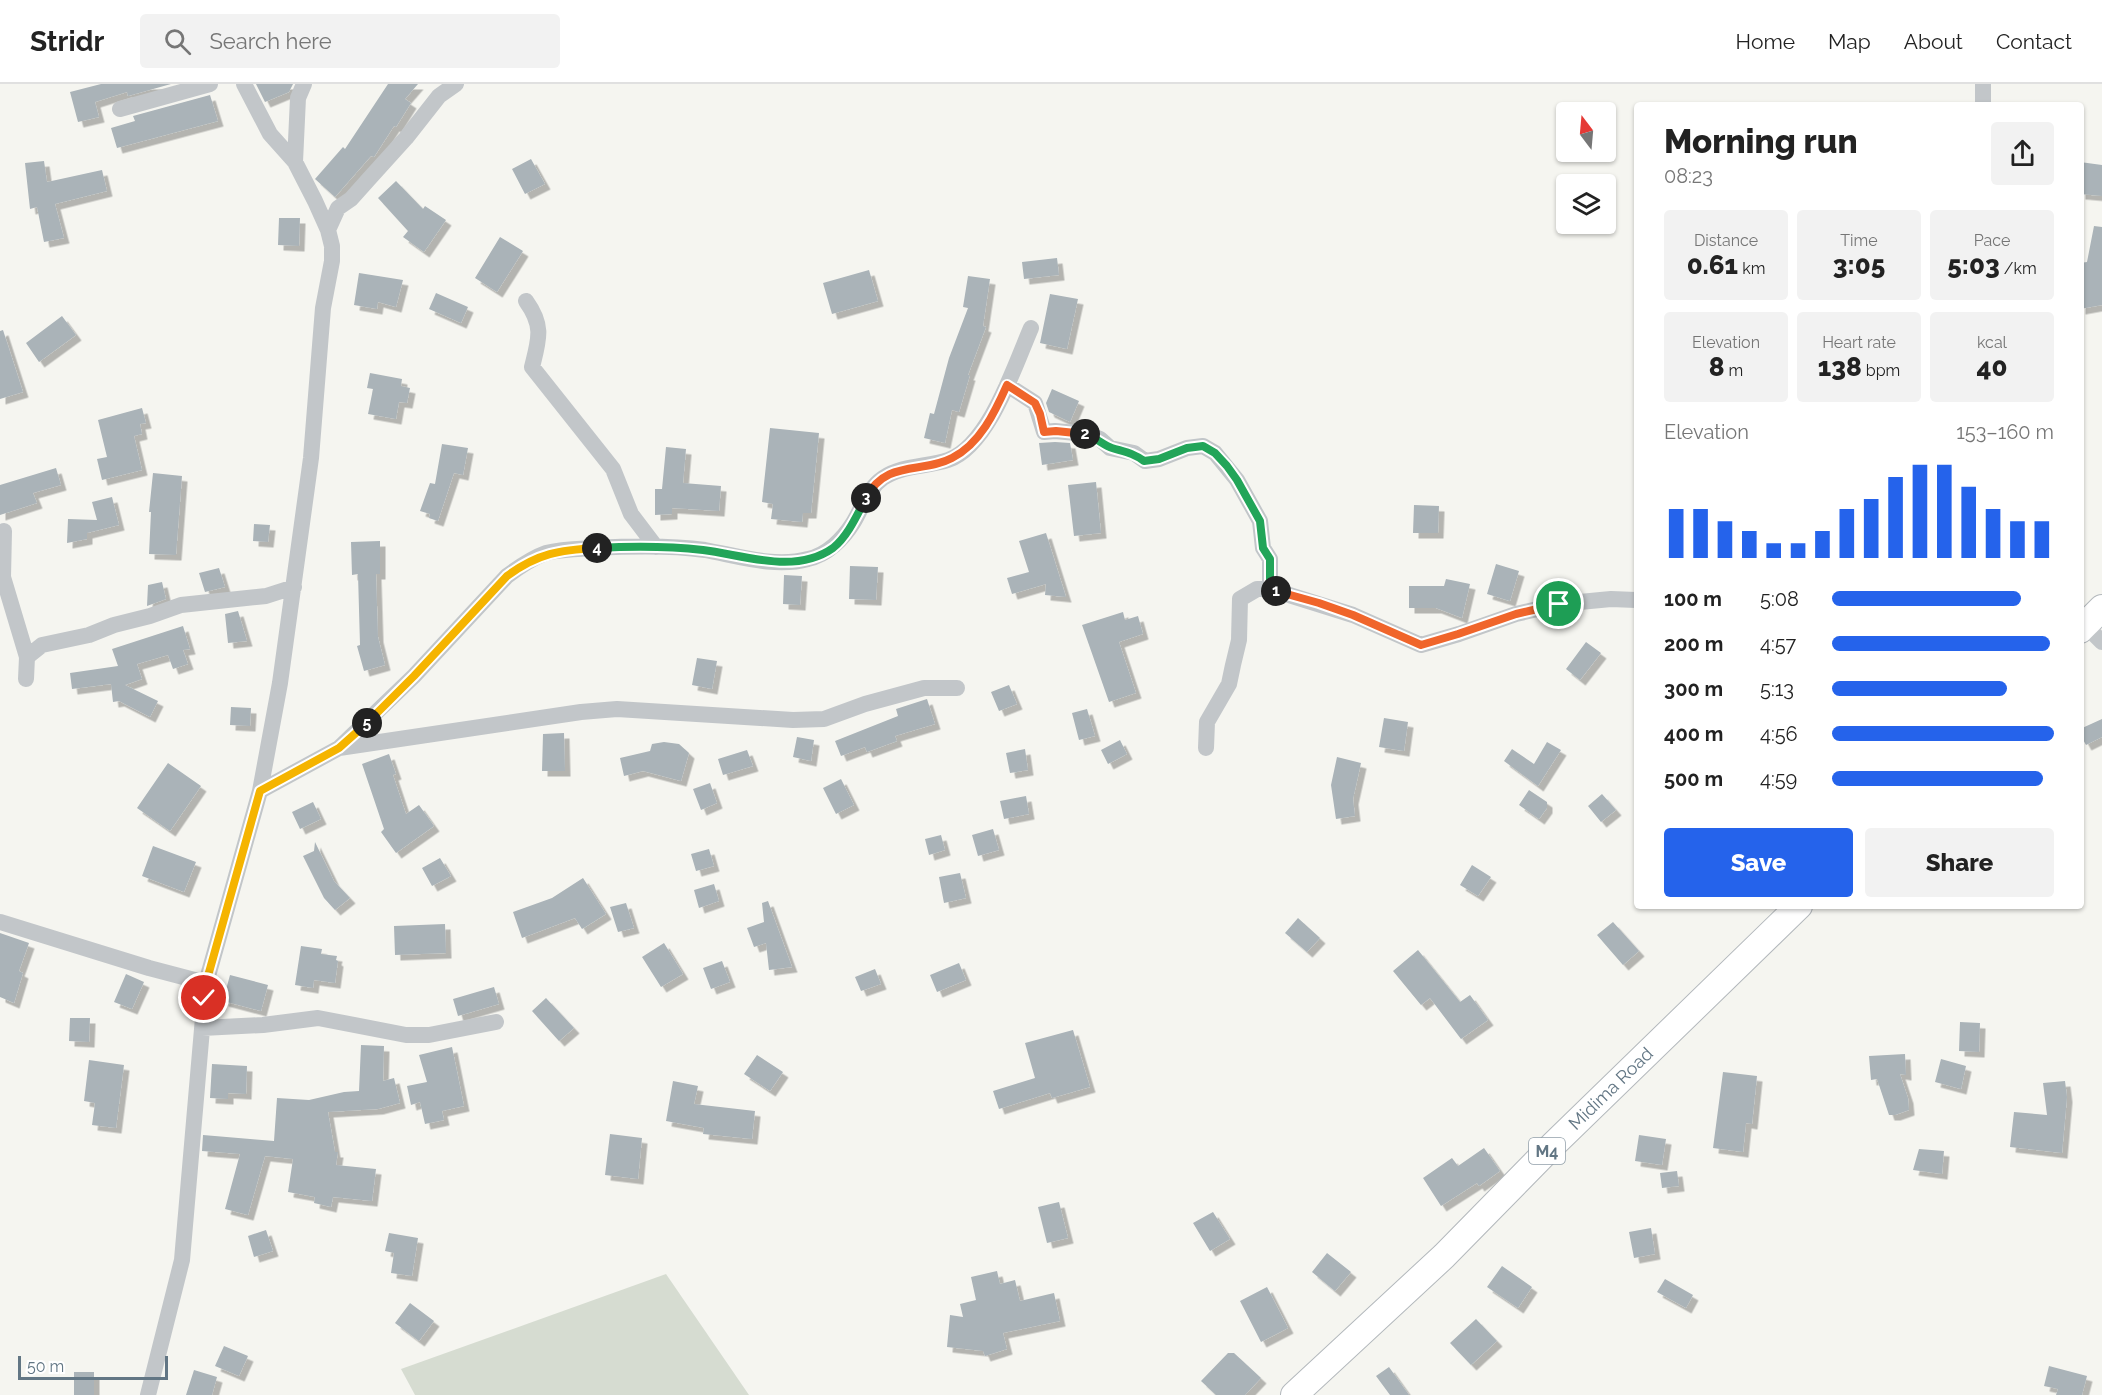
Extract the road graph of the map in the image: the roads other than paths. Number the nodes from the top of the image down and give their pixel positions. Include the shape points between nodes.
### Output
1 (210, 84) edge
2 (244, 84) edge
3 (304, 84) edge
4 (456, 84) edge
5 (1983, 84) edge
6 (1982, 102) edge
7 (120, 109) dead end
8 (295, 162) junction
9 (328, 230) junction
10 (526, 301) dead end
11 (1031, 328) dead end
12 (1007, 385) junction
13 (4, 531) dead end
14 (656, 547) junction
15 (294, 587) junction
16 (1270, 589) junction
17 (1634, 600) edge
18 (27, 657) junction
19 (26, 679) dead end
20 (957, 688) dead end
21 (339, 748) junction
22 (1206, 748) dead end
23 (260, 791) junction
24 (1795, 909) edge
25 (0, 922) edge
26 (206, 983) junction
27 (496, 1022) dead end
28 (202, 1028) junction
29 (148, 1395) edge
30 (1294, 1395) edge

1 - 7 street
2 - 8 street via 270,134
3 - 8 street via 298,98
4 - 9 street via 439,96 375,173 338,208
5 - 6 street
8 - 9 street
9 - 15 street via 332,261 323,308 311,458
10 - 14 street via 536,315 540,336 532,367 613,469 631,514
11 - 12 street
12 - 14 street via 989,420 964,451 950,460 896,471 882,479 870,490 853,523 833,547 809,559 777,562
12 - 16 street via 1035,403 1044,432 1087,434 1144,461 1203,446 1215,453 1237,480 1260,521 1263,548 1270,559
13 - 18 street via 3,577
14 - 21 street via 568,549 546,553 524,564 507,576 414,676
15 - 18 street via 266,596 181,605 89,635 42,645
15 - 23 street
16 - 17 street via 1344,612 1421,645 1559,604
16 - 22 street via 1257,589 1240,599 1239,640 1229,684 1207,722
18 - 19 street
20 - 21 street via 924,688 824,719 617,709
21 - 23 street
23 - 26 street
24 - 30 main road, Midima Road / M4 via 1444,1256
25 - 26 street
26 - 28 street
27 - 28 street via 429,1035 406,1035 318,1018
28 - 29 street via 182,1260

